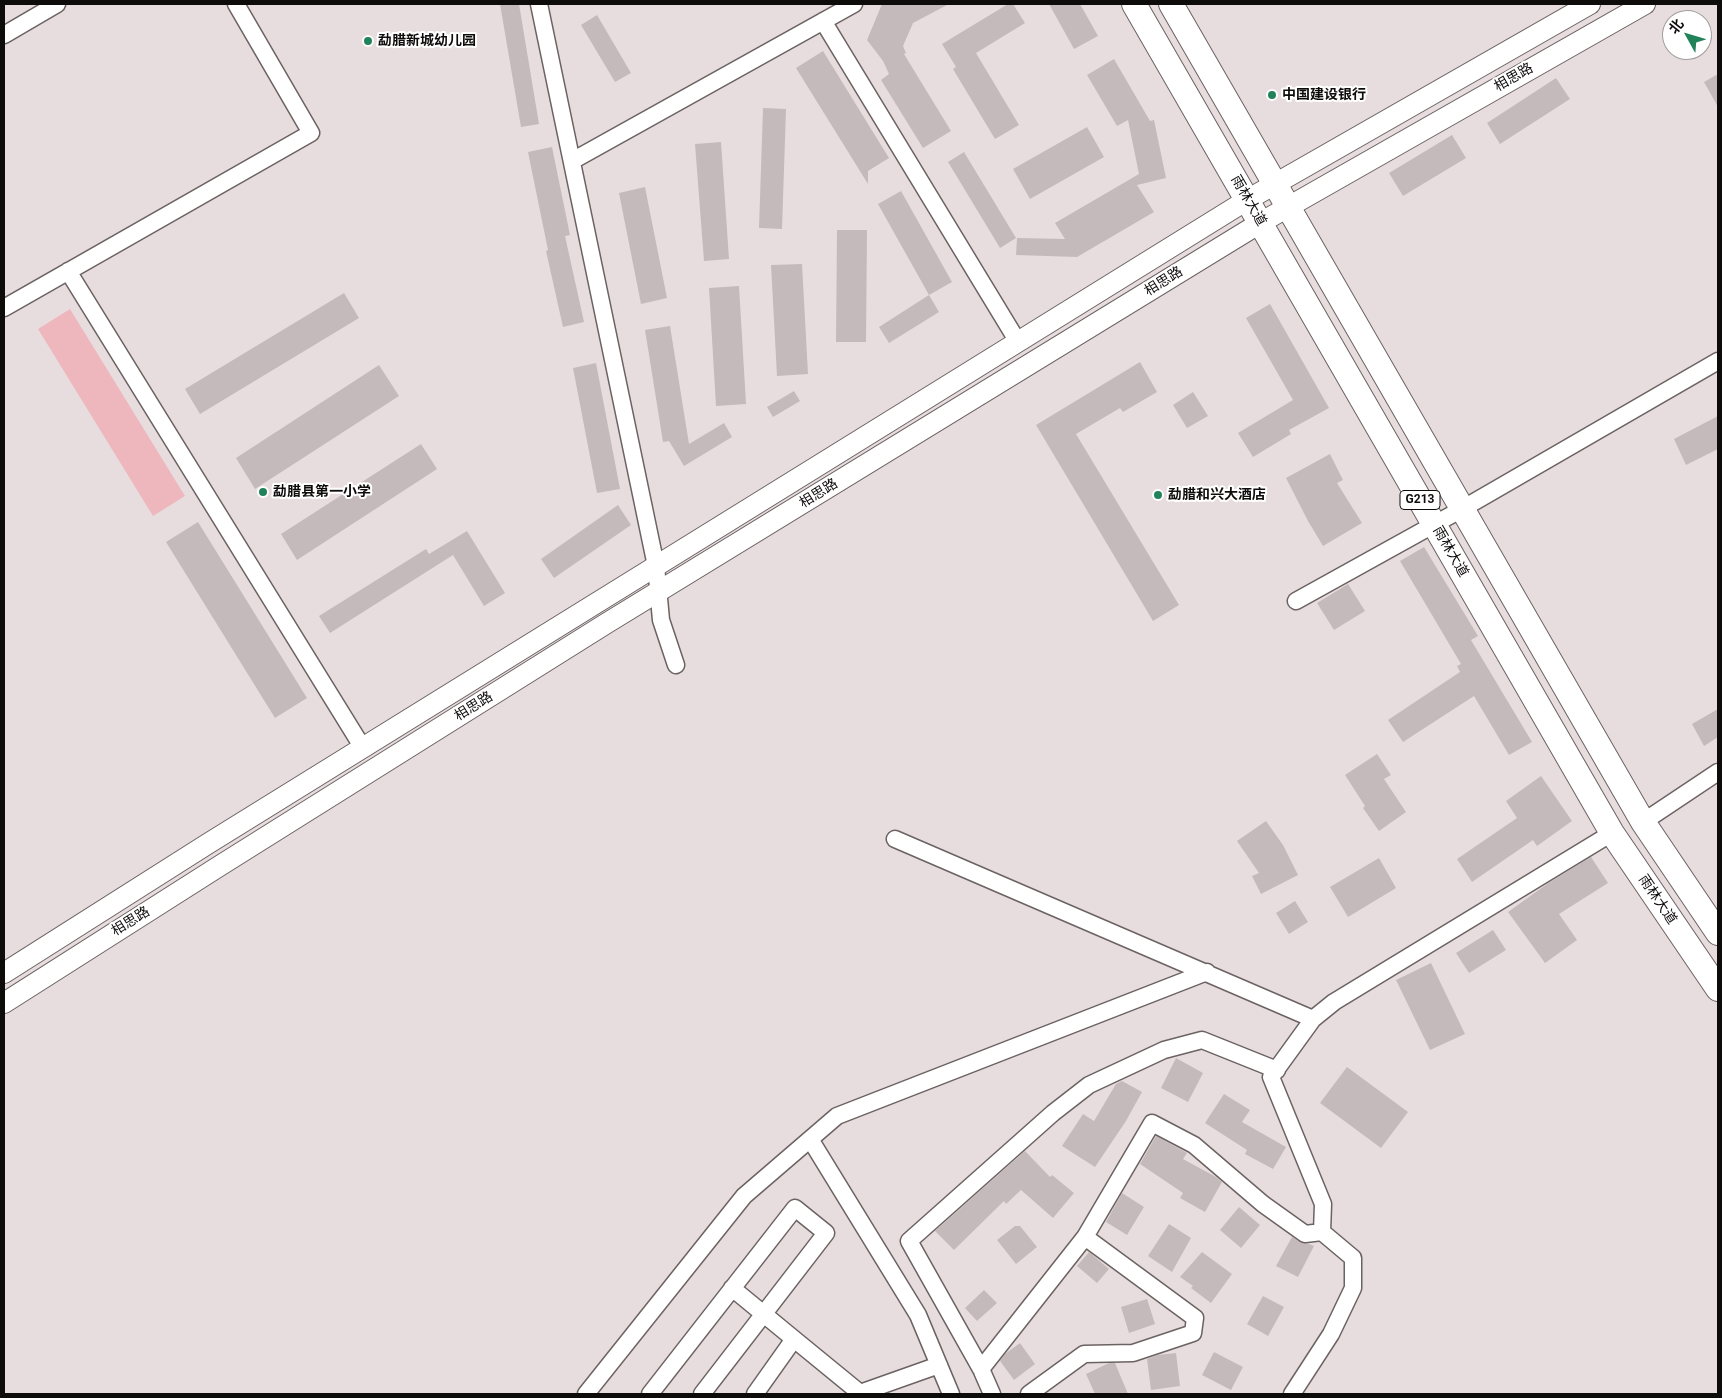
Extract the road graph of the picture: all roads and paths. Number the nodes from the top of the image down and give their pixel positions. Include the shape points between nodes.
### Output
1 (57, 4) edge
2 (236, 4) edge
3 (539, 4) edge
4 (854, 4) edge
5 (1134, 4) edge
6 (1171, 4) edge
7 (1590, 4) edge
8 (1645, 4) edge
9 (823, 21) junction
10 (4, 35) edge
11 (572, 161) junction
12 (1275, 184) junction
13 (1247, 200) junction
14 (1288, 207) junction
15 (1260, 223) junction
16 (68, 271) junction
17 (4, 308) edge
18 (1018, 342) junction
19 (1718, 361) edge
20 (1462, 509) junction
21 (1434, 525) junction
22 (656, 566) junction
23 (658, 592) junction
24 (1296, 602) dead end
25 (676, 665) dead end
26 (1596, 742) junction
27 (362, 748) junction
28 (1569, 760) junction
29 (1718, 772) edge
30 (1642, 822) junction
31 (1612, 833) junction
32 (894, 839) dead end
33 (1718, 932) edge
34 (4, 971) edge
35 (1207, 972) junction
36 (1718, 989) edge
37 (10, 999) edge
38 (1313, 1019) junction
39 (1276, 1070) junction
40 (810, 1139) junction
41 (1322, 1232) junction
42 (1085, 1237) junction
43 (732, 1288) junction
44 (764, 1314) junction
45 (794, 1340) junction
46 (939, 1365) junction
47 (981, 1369) junction
48 (586, 1394) edge
49 (650, 1394) edge
50 (702, 1394) edge
51 (755, 1394) edge
52 (951, 1394) edge
53 (992, 1394) edge
54 (1029, 1394) edge
55 (1292, 1394) edge

1 - 10 street
2 - 16 street via 311,133
3 - 11 street
4 - 9 street
5 - 13 highway, 雨林大道 / G213
6 - 12 highway, G213
7 - 12 main road, 相思路
8 - 14 main road, 相思路
9 - 11 street
9 - 18 street
11 - 22 street
12 - 13 main road, 相思路
12 - 14 highway, G213
13 - 15 highway, 雨林大道 / G213
13 - 18 main road, 相思路
14 - 15 main road, 相思路
14 - 20 highway, G213
15 - 21 highway, 雨林大道 / G213
15 - 23 main road, 相思路
16 - 17 street
16 - 27 street
18 - 22 main road, 相思路
19 - 20 street
20 - 21 street
20 - 26 highway, G213
21 - 24 street
21 - 28 highway, 雨林大道 / G213
22 - 23 street
22 - 27 main road, 相思路
23 - 25 street via 661,620
23 - 37 main road, 相思路
26 - 28 highway
26 - 30 highway, G213
27 - 34 main road, 相思路
28 - 31 highway, 雨林大道 / G213
29 - 30 street
30 - 33 highway, G213
31 - 36 highway, 雨林大道 / G213
31 - 38 street via 1334,1002
32 - 35 street
34 - 37 street
35 - 38 street
35 - 40 street via 837,1116
38 - 39 street
39 - 41 street via 1271,1077 1324,1204
39 - 47 street via 1202,1040 1164,1050 1090,1085 1053,1113 909,1241
40 - 46 street via 918,1315
40 - 48 street via 744,1196
41 - 42 street via 1305,1234 1262,1204 1194,1145 1152,1123
41 - 55 street via 1353,1258 1353,1288 1331,1334
42 - 47 street
42 - 54 street via 1195,1318 1193,1333 1132,1353 1084,1354
43 - 44 street
43 - 44 street via 795,1208 826,1233
43 - 49 street
44 - 45 street
44 - 50 street
45 - 46 street via 860,1393
45 - 51 street
46 - 52 street
47 - 53 street

